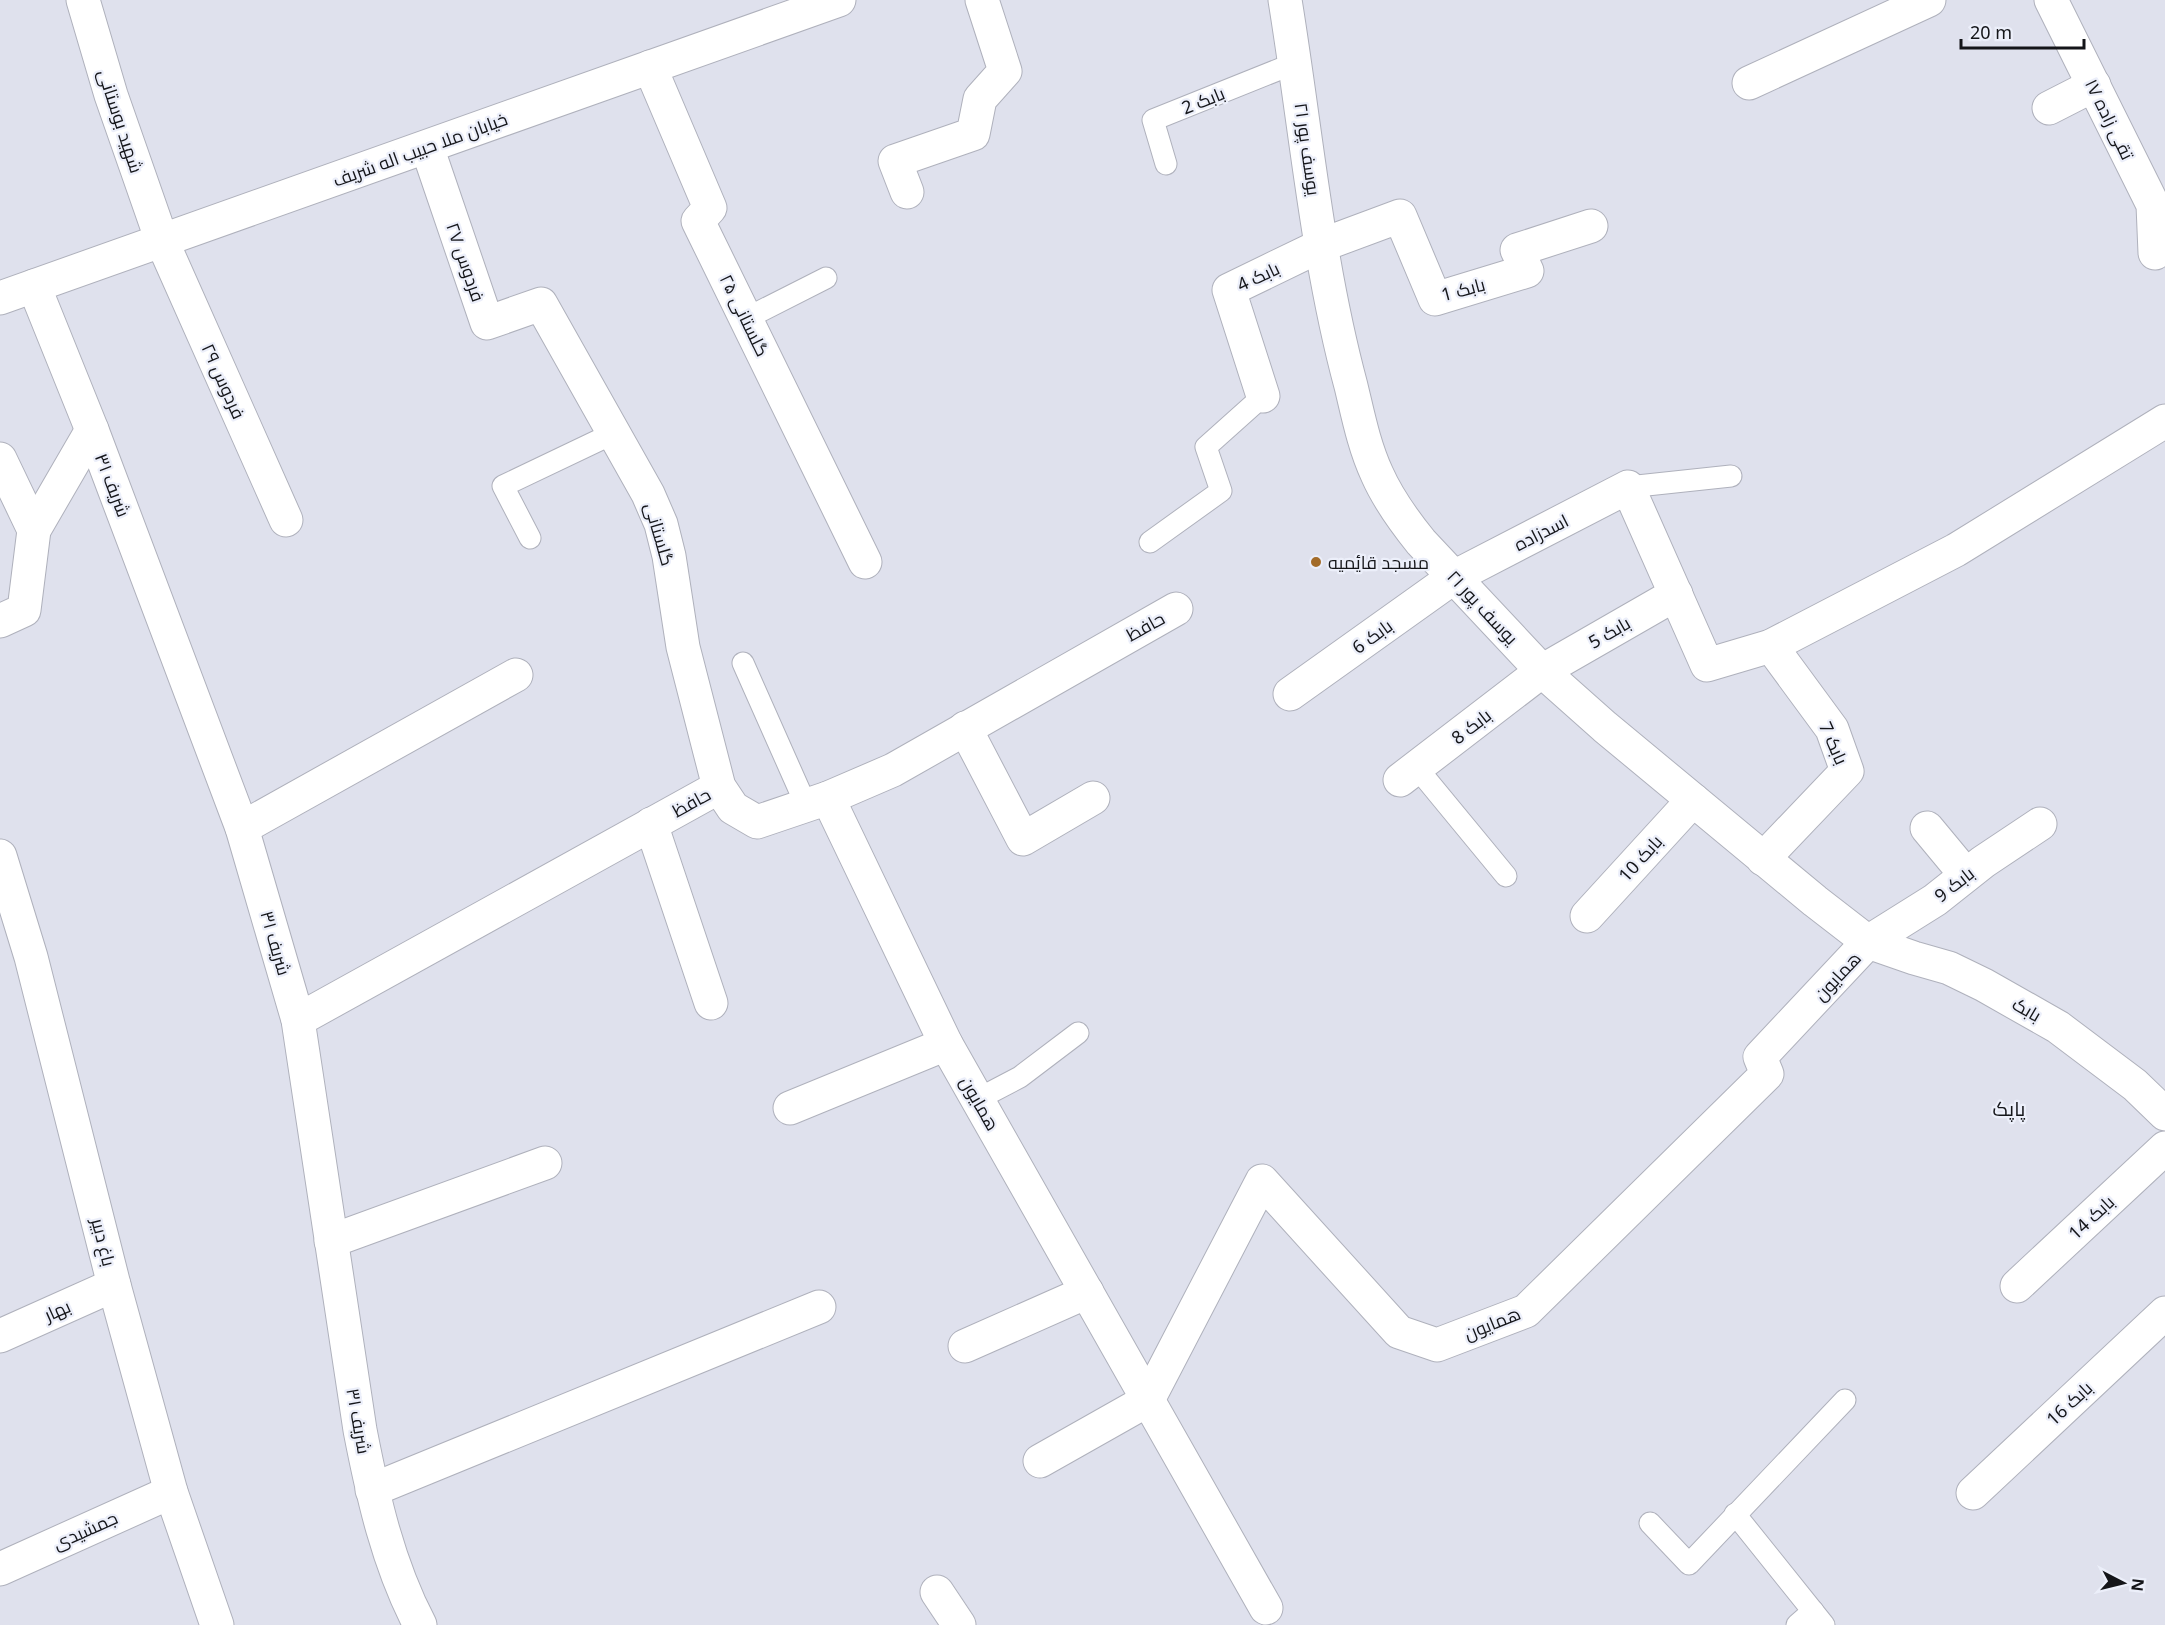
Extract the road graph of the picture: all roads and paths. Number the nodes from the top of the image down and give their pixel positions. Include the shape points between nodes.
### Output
1 (83, 0) edge
2 (839, 0) edge
3 (982, 0) edge
4 (1284, 0) edge
5 (1929, 0) edge
6 (2050, 0) edge
7 (1295, 63) junction
8 (650, 68) junction
9 (1749, 83) dead end
10 (2094, 85) junction
11 (2049, 108) dead end
12 (427, 147) junction
13 (1166, 164) dead end
14 (907, 192) dead end
15 (2159, 203) edge
16 (1591, 226) dead end
17 (162, 241) junction
18 (1322, 245) junction
19 (2155, 253) dead end
20 (826, 278) dead end
21 (34, 286) junction
22 (0, 298) edge
23 (541, 304) joint
24 (747, 318) junction
25 (1263, 396) joint
26 (2165, 420) edge
27 (92, 430) junction
28 (614, 433) junction
29 (0, 459) edge
30 (1731, 476) dead end
31 (1628, 487) junction
32 (286, 520) dead end
33 (34, 530) junction
34 (531, 538) dead end
35 (1150, 542) dead end
36 (865, 562) dead end
37 (1454, 577) junction
38 (1676, 594) junction
39 (1176, 609) dead end
40 (0, 621) edge
41 (1771, 646) junction
42 (743, 663) dead end
43 (1542, 671) junction
44 (516, 675) dead end
45 (1290, 694) dead end
46 (965, 728) junction
47 (1409, 774) joint
48 (719, 786) junction
49 (1093, 798) dead end
50 (1693, 800) junction
51 (817, 801) junction
52 (651, 824) junction
53 (2040, 824) dead end
54 (242, 828) junction
55 (1927, 828) dead end
56 (0, 856) edge
57 (1763, 859) junction
58 (1966, 875) junction
59 (1506, 876) dead end
60 (1587, 916) dead end
61 (1868, 942) junction
62 (711, 1003) dead end
63 (298, 1020) junction
64 (1078, 1033) dead end
65 (946, 1044) junction
66 (978, 1099) junction
67 (790, 1108) dead end
68 (2165, 1114) edge
69 (2165, 1148) edge
70 (545, 1163) dead end
71 (331, 1241) junction
72 (114, 1285) junction
73 (2017, 1286) dead end
74 (1086, 1292) junction
75 (819, 1307) dead end
76 (2165, 1313) edge
77 (0, 1336) edge
78 (965, 1346) dead end
79 (1148, 1400) junction
80 (1845, 1400) dead end
81 (1040, 1461) dead end
82 (372, 1490) junction
83 (171, 1492) junction
84 (1973, 1493) dead end
85 (1736, 1514) junction
86 (1650, 1523) dead end
87 (0, 1569) edge
88 (937, 1592) dead end
89 (1266, 1608) dead end
90 (1818, 1618) edge
91 (217, 1625) edge
92 (420, 1625) edge
93 (959, 1625) edge
94 (1797, 1625) edge

1 - 17 street, شهید بوستانی
2 - 8 street, خیابان ملا حبیب اله شریف
3 - 14 street via 1005,71 980,99 973,134 895,161
4 - 7 street, یوسف پور ۲۱
5 - 9 street
6 - 10 street, تقی زاده ۱۷
7 - 13 lane, بابک 2 via 1153,120
7 - 18 street, یوسف پور ۲۱
8 - 12 street, خیابان ملا حبیب اله شریف
8 - 24 street, گلستانی ۲۵ via 710,208 699,221
10 - 11 street
10 - 15 street, تقی زاده ۱۷
12 - 17 street, خیابان ملا حبیب اله شریف
12 - 23 street, فردوس ۲۷ via 487,323
15 - 19 street
16 - 18 street, بابک 1 via 1517,250 1527,270 1435,299 1400,216
17 - 21 street, خیابان ملا حبیب اله شریف
17 - 32 street, فردوس ۲۹
18 - 25 street, بابک 4 via 1229,290
18 - 37 street, یوسف پور ۲۱ via 1332,311 1376,472 1404,520
20 - 24 lane
21 - 22 street, خیابان ملا حبیب اله شریف
21 - 27 street, شریف ۳۱
23 - 28 street, گلستانی
24 - 36 street, گلستانی ۲۵
25 - 35 lane via 1206,447 1221,491
26 - 41 street via 1956,550
27 - 33 street
27 - 54 street, شریف ۳۱
28 - 34 lane via 503,486
28 - 48 street, گلستانی via 661,524 683,647
29 - 33 street
30 - 31 lane
31 - 37 street, اسدزاده
31 - 38 street
33 - 40 street via 24,610
37 - 43 street, یوسف پور ۲۱
37 - 45 street, بابک 6
38 - 41 street via 1707,665
38 - 43 street, بابک 5
39 - 46 street, حافظ
41 - 57 street, بابک 7 via 1832,729 1847,771
42 - 51 lane
43 - 47 street, بابک 8
43 - 50 street, یوسف پور ۲۱
44 - 54 street
46 - 49 street via 1023,839
46 - 51 street, حافظ via 893,770
47 - 59 lane
48 - 51 street, حافظ via 733,808 757,822
48 - 52 street, حافظ
50 - 57 street, یوسف پور ۲۱
50 - 60 street, بابک 10
51 - 65 street, همایون
52 - 62 street
52 - 63 street, حافظ
53 - 58 street, بابک 9
54 - 63 street, شریف ۳۱
55 - 58 street
56 - 72 street, باغ دبیر via 31,957
57 - 61 street, یوسف پور ۲۱
58 - 61 street, بابک 9 via 1935,900
61 - 68 street, بابک via 1949,968 2048,1021 2127,1079
61 - 79 street, همایون via 1760,1058 1767,1074 1526,1311 1437,1345 1399,1332 1262,1181
63 - 71 street, شریف ۳۱
64 - 66 lane via 1020,1077
65 - 66 street, همایون
65 - 67 street
66 - 74 street, همایون
69 - 73 street, بابک 14
70 - 71 street
71 - 82 street, شریف ۳۱
72 - 77 street, بهار
72 - 83 street, باغ دبیر
74 - 78 street
74 - 79 street, همایون
75 - 82 street
76 - 84 street, بابک 16
79 - 81 street
79 - 89 street, همایون
80 - 85 lane
82 - 92 street, شریف ۳۱ via 381,1528
83 - 87 street, جمشیدی
83 - 91 street, باغ دبیر
85 - 86 lane via 1689,1564
85 - 90 lane
88 - 93 street
90 - 94 lane

